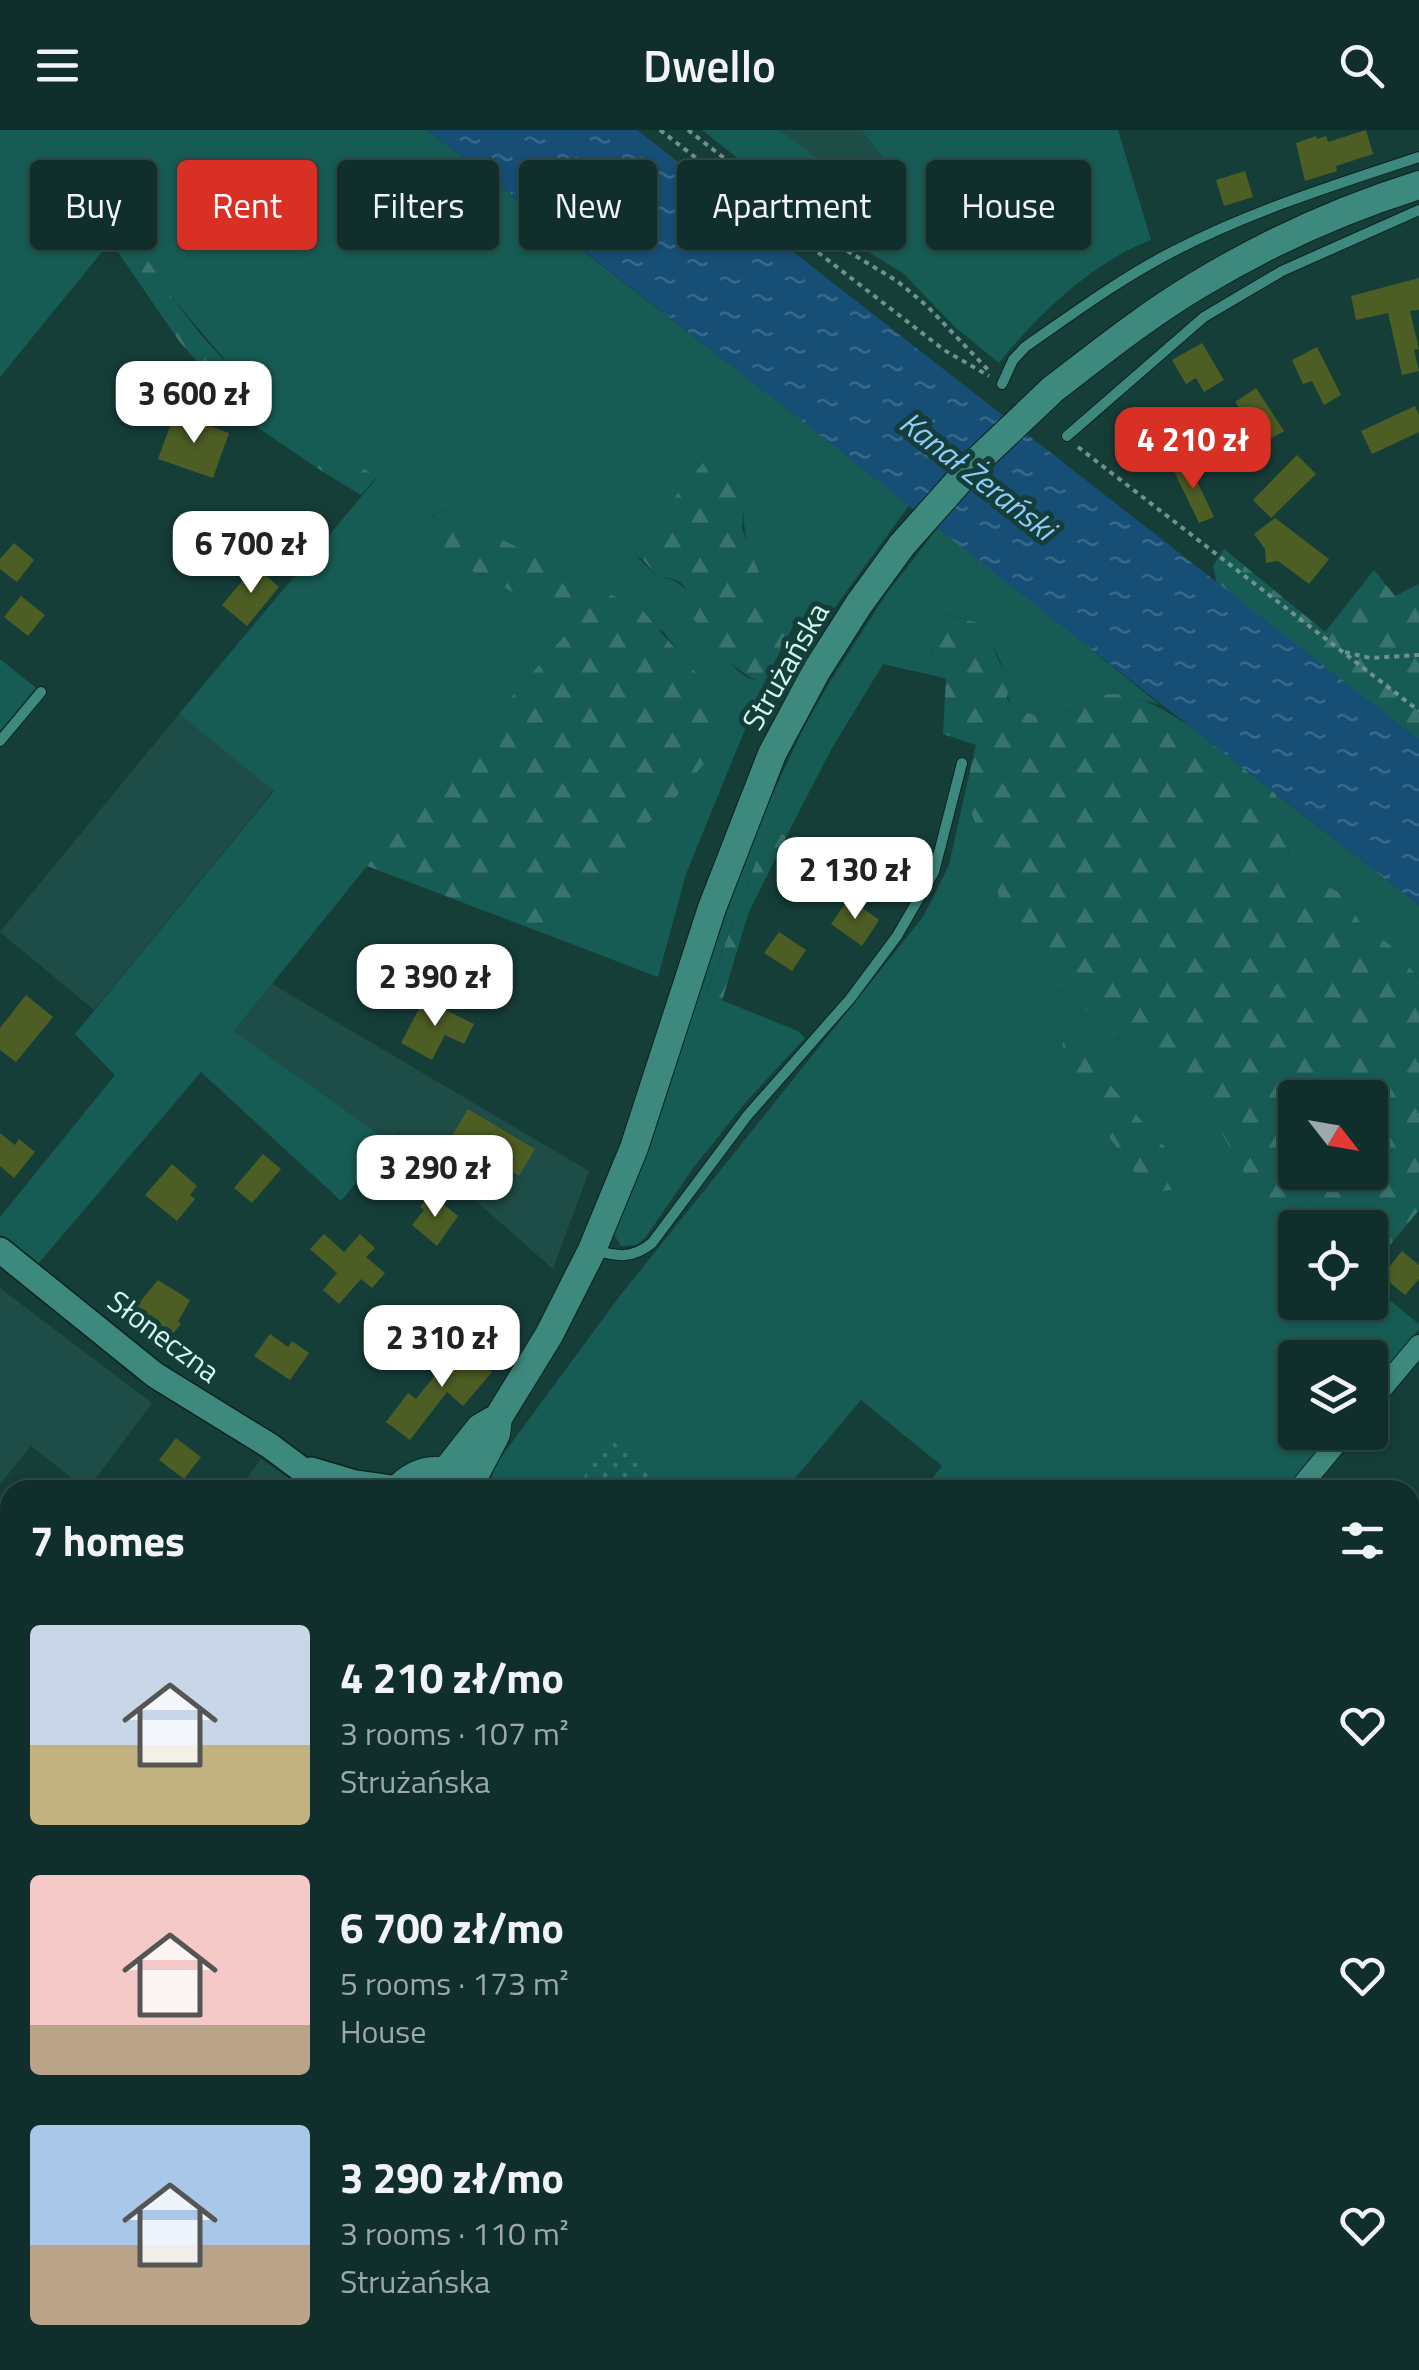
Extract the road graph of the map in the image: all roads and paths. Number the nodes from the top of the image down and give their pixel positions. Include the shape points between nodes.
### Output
1 (660, 130) edge
2 (688, 130) edge
3 (1419, 156) edge
4 (1419, 185) edge
5 (1419, 210) edge
6 (1002, 384) junction
7 (1068, 436) joint
8 (1340, 651) junction
9 (1419, 655) edge
10 (41, 692) dead end
11 (1419, 711) edge
12 (0, 741) edge
13 (962, 762) dead end
14 (0, 1250) edge
15 (592, 1250) junction
16 (1419, 1344) edge
17 (1388, 1381) edge
18 (1331, 1450) edge
19 (297, 1466) junction
20 (316, 1480) edge
21 (345, 1480) edge
22 (411, 1480) edge
23 (449, 1480) edge
24 (463, 1480) edge
25 (1306, 1480) edge

1 - 6 path via 944,350
2 - 6 path via 831,240 897,281
3 - 6 lane via 1174,251 1025,347
4 - 15 main road, Strużańska, bridge via 1333,217 1196,285 1053,389 902,545 858,604 772,754
5 - 7 lane via 1282,271 1204,317
7 - 8 path
8 - 9 path via 1370,658
8 - 11 path
10 - 12 lane
13 - 15 lane via 934,872 850,999 747,1116 652,1243 626,1258
14 - 19 street, Słoneczna via 155,1374
15 - 24 main road, Strużańska via 498,1418 480,1428
16 - 17 street
18 - 25 street
19 - 20 street, Słoneczna
19 - 21 street, Słoneczna
22 - 23 main road via 420,1473

